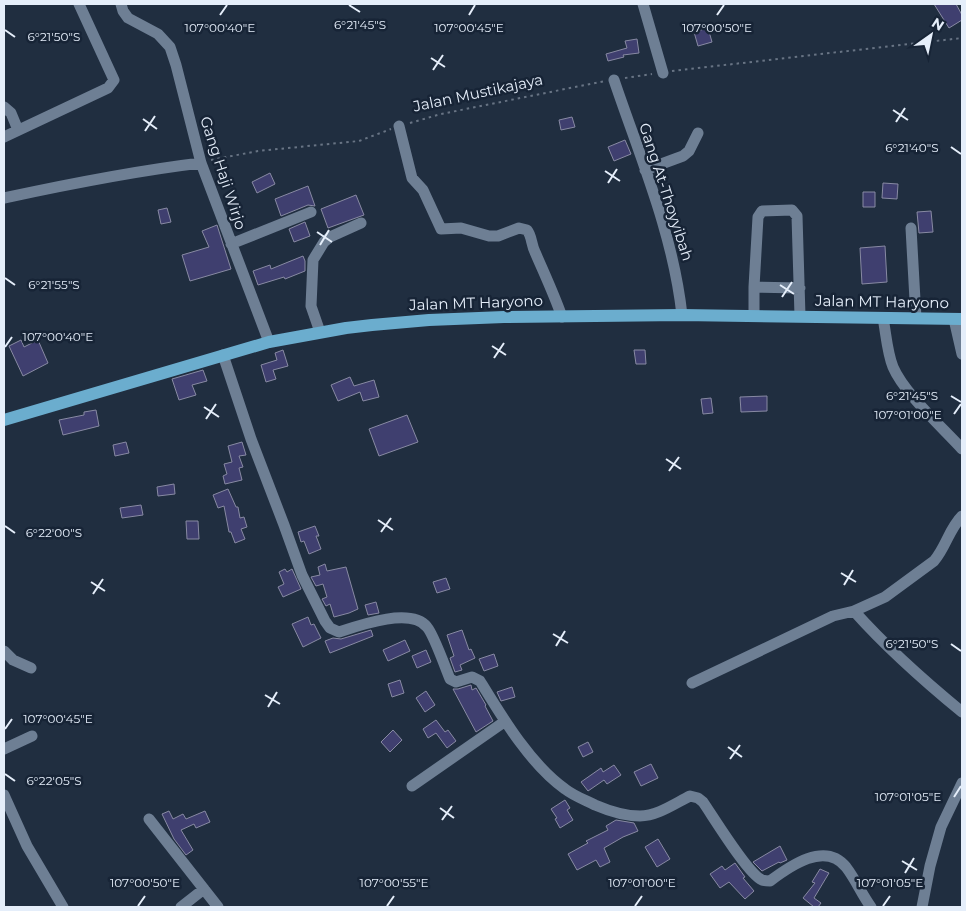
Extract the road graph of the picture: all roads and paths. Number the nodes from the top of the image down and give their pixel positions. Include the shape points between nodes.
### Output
1 (79, 4) edge
2 (121, 4) edge
3 (643, 4) edge
4 (962, 38) edge
5 (663, 73) junction
6 (614, 80) junction
7 (4, 107) edge
8 (399, 126) junction
9 (8, 132) edge
10 (698, 133) dead end
11 (201, 163) junction
12 (645, 170) junction
13 (4, 198) edge
14 (311, 212) dead end
15 (361, 223) dead end
16 (911, 228) dead end
17 (231, 244) junction
18 (754, 287) junction
19 (800, 288) junction
20 (682, 315) junction
21 (562, 316) junction
22 (754, 316) junction
23 (800, 316) junction
24 (883, 318) junction
25 (916, 318) junction
26 (958, 319) edge
27 (320, 332) junction
28 (269, 342) junction
29 (962, 354) edge
30 (223, 355) junction
31 (4, 420) edge
32 (962, 449) edge
33 (962, 516) edge
34 (854, 611) junction
35 (4, 651) edge
36 (31, 668) dead end
37 (692, 683) dead end
38 (962, 712) edge
39 (504, 722) junction
40 (32, 736) dead end
41 (4, 749) edge
42 (962, 783) edge
43 (412, 786) dead end
44 (4, 794) edge
45 (149, 820) dead end
46 (204, 889) junction
47 (63, 907) edge
48 (180, 907) edge
49 (218, 907) edge
50 (871, 907) edge
51 (922, 907) edge

1 - 9 street via 114,82 108,88
2 - 11 street, Gang Haji Wirjo via 128,18 158,34 170,47
3 - 5 street
4 - 5 path, Jalan Mustikajaya
5 - 6 path, Jalan Mustikajaya
6 - 8 path, Jalan Mustikajaya via 441,114
6 - 12 street, Gang At-Thoyyibah
7 - 9 street via 11,113
8 - 11 path, Jalan Mustikajaya via 359,141 258,151
8 - 21 street via 412,178 423,190 442,229 461,228 489,236 519,228 527,230
10 - 12 street via 683,156
11 - 13 street via 146,170
11 - 17 street, Gang Haji Wirjo
12 - 20 street, Gang At-Thoyyibah via 674,264
14 - 17 street
15 - 27 street via 330,237 313,260 311,306
16 - 25 street
17 - 28 street, Gang Haji Wirjo
18 - 19 street
18 - 19 street via 758,217 762,211 792,210 798,216
18 - 22 street
19 - 23 street
20 - 21 main road, Jalan MT Haryono
20 - 22 main road, Jalan MT Haryono
21 - 27 main road, Jalan MT Haryono via 467,317
22 - 23 main road, Jalan MT Haryono
23 - 24 main road, Jalan MT Haryono
24 - 25 main road, Jalan MT Haryono
24 - 32 street via 892,365 898,377
25 - 26 main road, Jalan MT Haryono
26 - 29 street
27 - 28 main road, Jalan MT Haryono
28 - 30 main road, Jalan MT Haryono
30 - 31 main road, Jalan MT Haryono
30 - 39 street via 250,439 302,575 330,628 339,632 377,620 416,619 428,628 450,680 476,678 480,681
33 - 34 street via 934,561 885,597
34 - 37 street via 833,616
34 - 38 street via 912,671
35 - 36 street via 13,660
39 - 43 street
39 - 50 street via 545,772 584,800 606,809 641,816 694,796 703,802 747,865 762,880 770,881 794,865 825,855 845,866
40 - 41 street
42 - 51 street via 941,827
44 - 47 street via 27,846
45 - 46 street
46 - 48 street
46 - 49 street

